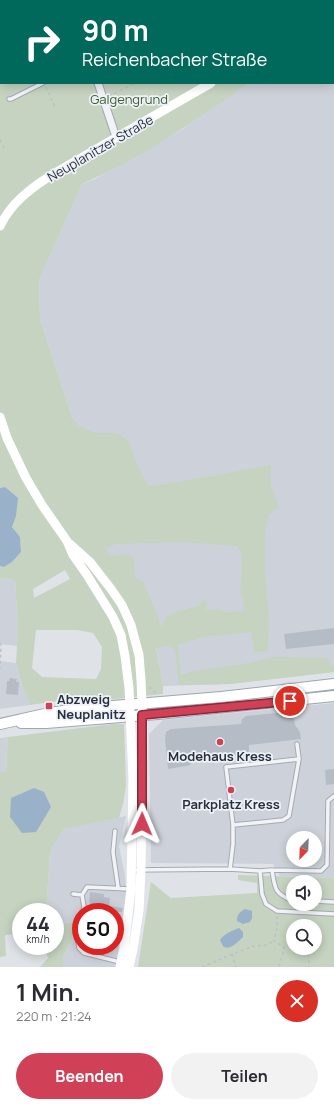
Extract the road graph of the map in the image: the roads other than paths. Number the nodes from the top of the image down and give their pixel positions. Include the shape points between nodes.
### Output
1 (42, 84) edge
2 (98, 84) edge
3 (209, 84) edge
4 (9, 99) dead end
5 (116, 137) junction
6 (0, 226) edge
7 (0, 417) edge
8 (67, 542) junction
9 (334, 684) edge
10 (334, 696) edge
11 (142, 704) junction
12 (130, 705) junction
13 (142, 715) junction
14 (131, 716) junction
15 (4, 723) edge
16 (297, 744) dead end
17 (299, 759) junction
18 (334, 796) edge
19 (233, 825) junction
20 (115, 831) dead end
21 (230, 869) junction
22 (137, 870) junction
23 (272, 870) junction
24 (260, 871) junction
25 (118, 887) junction
26 (131, 889) junction
27 (72, 894) dead end
28 (82, 895) junction
29 (286, 898) edge
30 (322, 901) edge
31 (334, 902) edge
32 (83, 903) edge
33 (334, 914) edge
34 (88, 955) edge
35 (123, 965) edge

1 - 4 lane
2 - 5 street
3 - 5 main road, Neuplanitzer Straße
5 - 6 main road, Neuplanitzer Straße via 30,190 11,209
7 - 8 main road via 26,478
8 - 11 main road via 90,562 111,589 131,625 139,656
8 - 12 main road via 113,617 121,635
9 - 11 main road
10 - 13 main road
11 - 12 main road
11 - 13 main road
12 - 14 main road
12 - 15 main road via 49,713
13 - 14 main road
13 - 22 main road
14 - 15 main road via 46,723
14 - 22 main road
16 - 17 lane
17 - 19 lane via 289,816 283,820
17 - 19 lane via 226,766
18 - 23 lane via 328,801 327,865 321,871
19 - 21 lane
20 - 25 lane via 113,852
21 - 22 lane
21 - 24 lane
22 - 26 main road
22 - 35 main road via 139,910 133,949
23 - 24 lane
23 - 29 lane via 274,887
24 - 33 lane via 262,894 266,904 276,911
25 - 26 lane
25 - 28 lane via 87,887
26 - 35 main road
27 - 28 lane
28 - 32 lane
30 - 31 lane
34 - 35 lane

